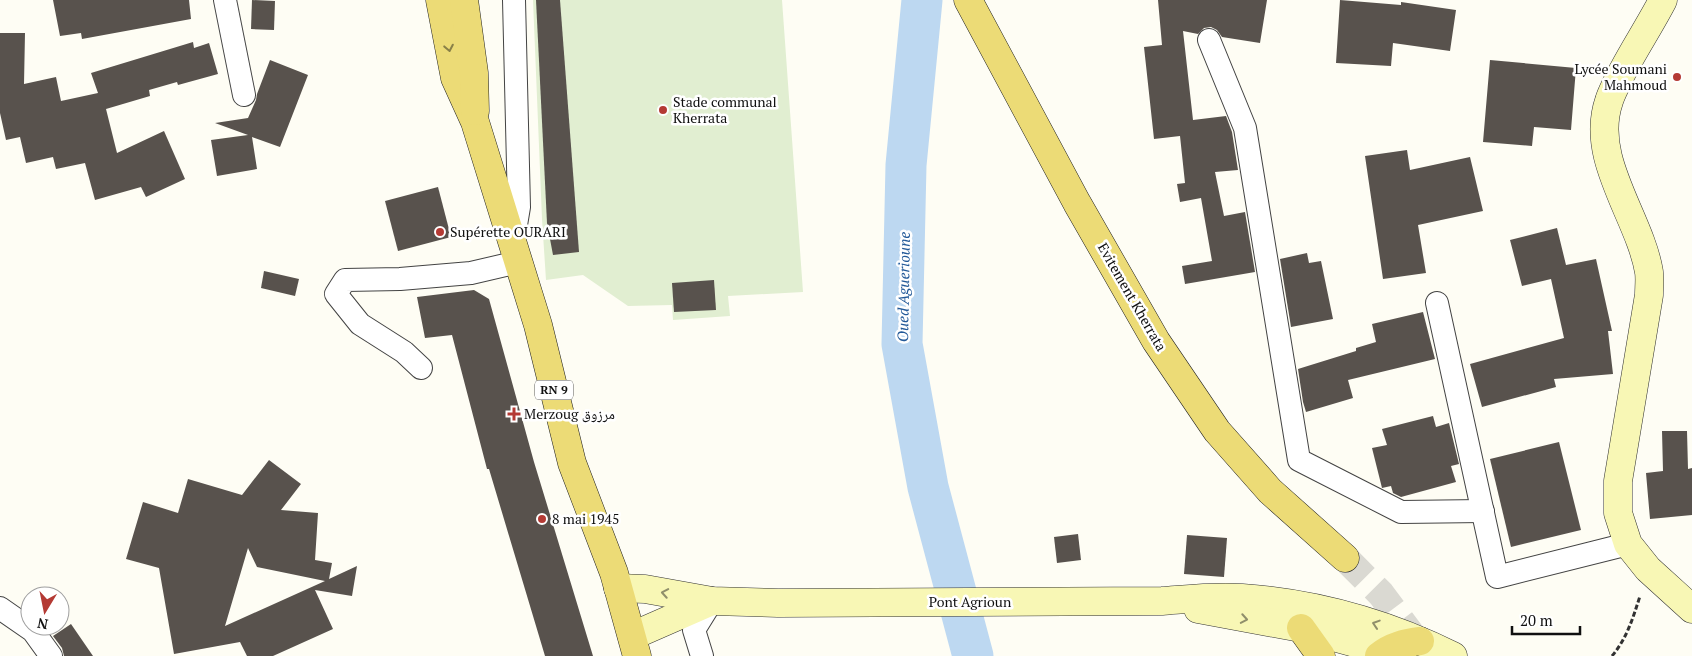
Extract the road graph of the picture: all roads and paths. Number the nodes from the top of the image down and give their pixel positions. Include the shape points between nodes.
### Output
1 (225, 0) edge
2 (440, 0) edge
3 (464, 0) edge
4 (514, 0) edge
5 (968, 0) edge
6 (1663, 0) edge
7 (1209, 40) dead end
8 (244, 95) dead end
9 (475, 122) junction
10 (515, 253) junction
11 (1436, 303) dead end
12 (421, 368) dead end
13 (1482, 511) junction
14 (1628, 544) junction
15 (1345, 558) tunnel mouth
16 (1648, 569) junction
17 (618, 588) junction
18 (1162, 600) junction
19 (712, 601) junction
20 (0, 608) edge
21 (1692, 609) edge
22 (1301, 628) junction
23 (634, 646) edge
24 (1397, 651) edge
25 (51, 656) edge
26 (702, 656) edge
27 (1321, 656) edge
28 (1453, 656) edge
29 (1612, 656) edge

1 - 8 street
2 -> 9 main road, RN 9 via 456,78
3 - 9 main road, RN 9 via 474,72
4 - 10 street via 519,207
5 - 15 main road, Evitement Kherrata via 1077,203 1156,341 1217,431 1270,491
6 - 14 main road via 1608,101 1605,126 1607,151 1616,183 1649,273 1649,295 1618,481 1618,513
7 - 13 street via 1245,128 1299,460 1401,512
9 - 10 main road, RN 9
10 - 12 street via 471,273 345,280 336,294 360,324 404,352
10 - 17 main road, RN 9 via 538,324 572,463
11 - 13 street
13 - 14 street via 1497,577
14 - 16 main road
16 - 21 main road
16 - 29 path via 1632,621
19 -> 17 main road, Pont Agrioun
17 - 23 main road, RN 9
18 - 19 main road, Pont Agrioun
18 -> 22 main road
24 -> 18 main road via 1373,623 1300,605 1241,598
19 - 23 main road
19 - 26 street via 694,630
20 - 25 street via 33,631
22 - 24 main road
22 - 27 main road
24 - 28 main road

